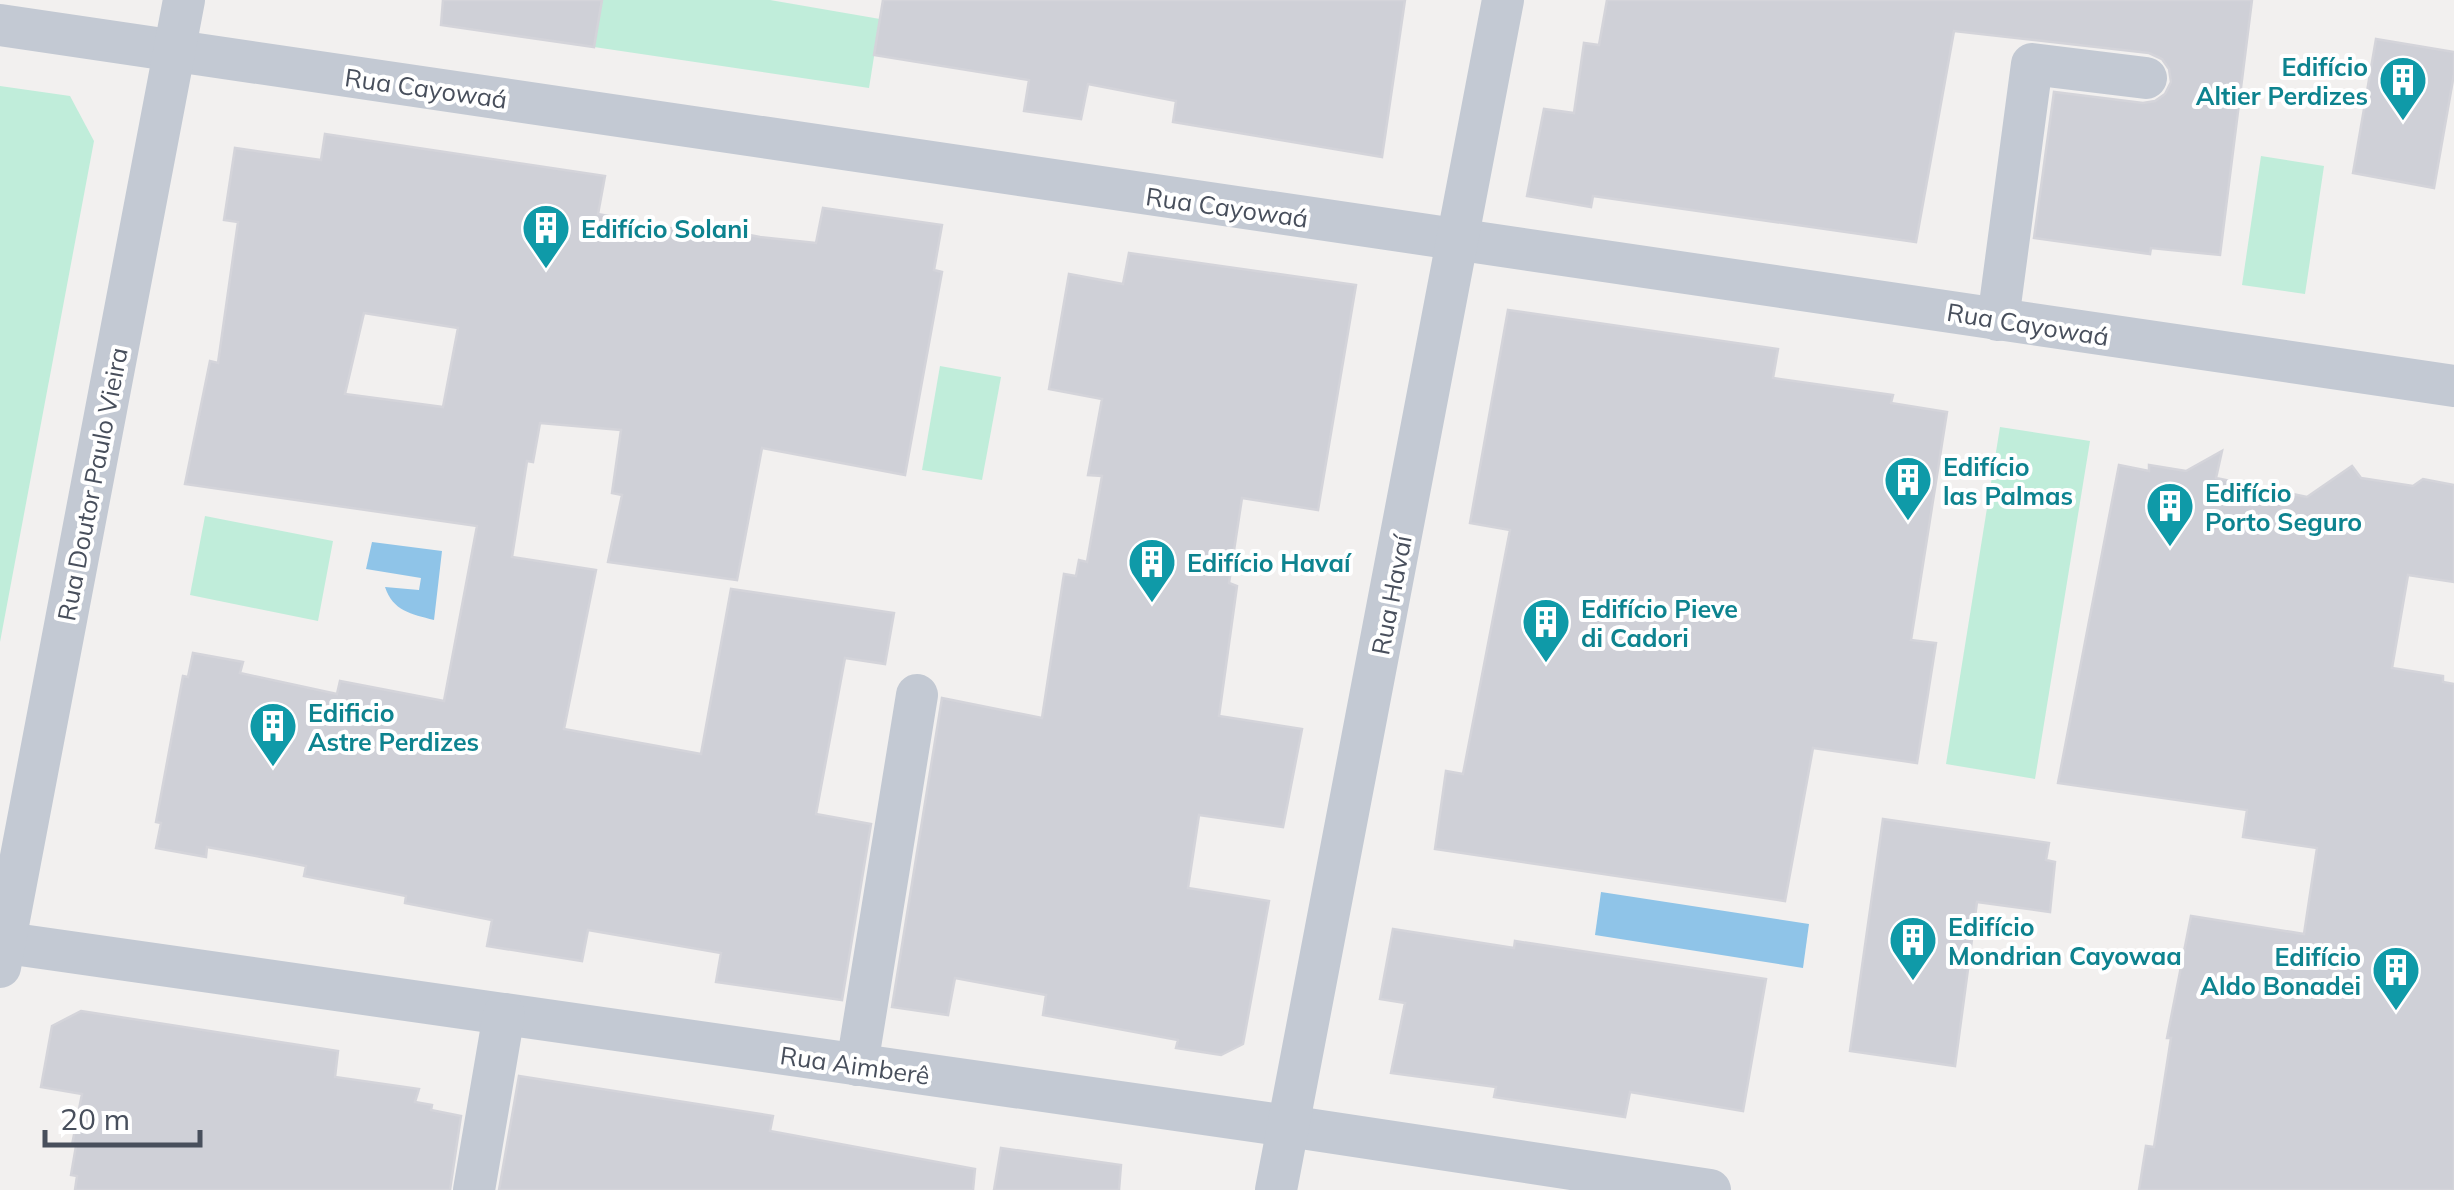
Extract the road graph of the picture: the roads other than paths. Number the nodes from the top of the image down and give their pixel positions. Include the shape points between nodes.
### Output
1 (184, 0) edge
2 (1503, 0) edge
3 (0, 25) edge
4 (174, 51) junction
5 (2146, 78) dead end
6 (1458, 241) junction
7 (1998, 320) junction
8 (2454, 386) edge
9 (917, 695) dead end
10 (2, 951) edge
11 (504, 1014) junction
12 (857, 1065) junction
13 (1288, 1126) junction
14 (474, 1190) edge
15 (1276, 1190) edge
16 (1710, 1190) edge

1 - 4 street, Rua Doutor Paulo Vieira
2 - 6 street, Rua Havaí
3 - 4 street, Rua Cayowaá
4 - 6 street, Rua Cayowaá
4 - 10 street, Rua Doutor Paulo Vieira
5 - 7 street via 2032,64
6 - 7 street, Rua Cayowaá
6 - 13 street, Rua Havaí
7 - 8 street, Rua Cayowaá
9 - 12 street
10 - 11 street, Rua Aimberê
11 - 12 street, Rua Aimberê
11 - 14 street
12 - 13 street, Rua Aimberê
13 - 15 street, Rua Havaí
13 - 16 street, Rua Aimberê

